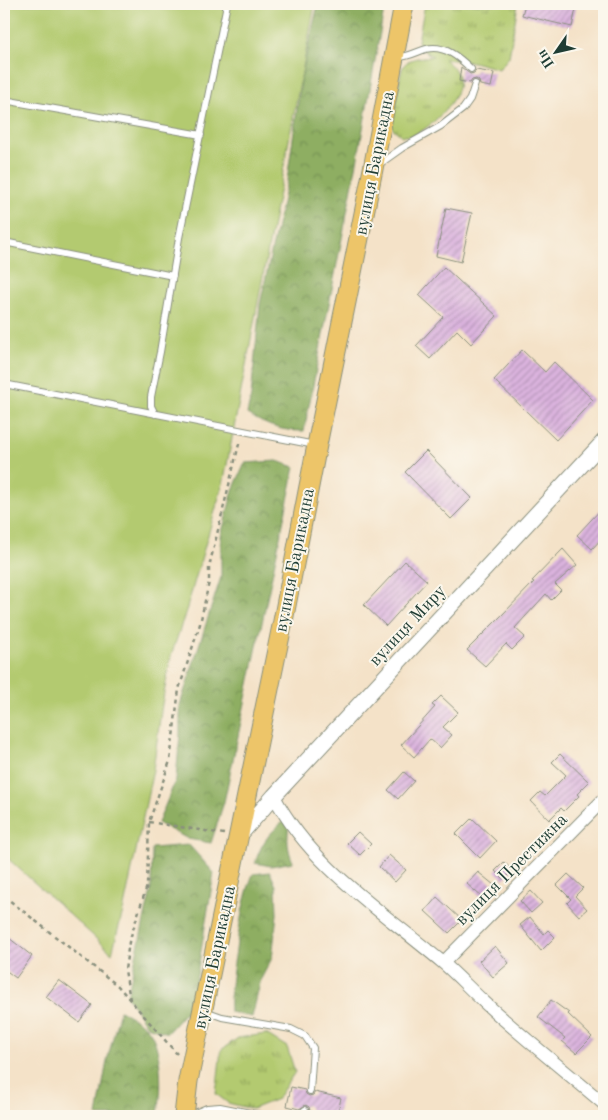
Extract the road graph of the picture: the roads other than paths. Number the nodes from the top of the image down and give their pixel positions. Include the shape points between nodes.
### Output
1 (226, 4) edge
2 (404, 4) edge
3 (394, 57) junction
4 (471, 69) dead end
5 (475, 84) dead end
6 (4, 100) edge
7 (201, 135) junction
8 (373, 169) junction
9 (4, 242) edge
10 (173, 276) junction
11 (4, 384) edge
12 (155, 414) junction
13 (604, 441) edge
14 (317, 445) junction
15 (274, 796) junction
16 (604, 800) edge
17 (239, 836) junction
18 (443, 963) junction
19 (203, 1010) junction
20 (310, 1091) dead end
21 (604, 1104) edge
22 (305, 1110) dead end
23 (184, 1116) edge
24 (188, 1116) edge
25 (266, 1116) edge
26 (298, 1116) edge

1 - 7 lane
2 - 3 main road, вулиця Барикадна
3 - 4 lane via 428,48 443,50 461,58
3 - 8 main road, вулиця Барикадна
5 - 8 lane via 463,109
6 - 7 lane
7 - 10 lane
8 - 14 main road, вулиця Барикадна
9 - 10 lane
10 - 12 lane via 151,397
11 - 12 lane
12 - 14 lane
13 - 15 street, вулиця Миру
14 - 17 main road, вулиця Барикадна
15 - 17 street, вулиця Миру
15 - 18 street via 283,814 318,858
16 - 18 street, вулиця Престижна
17 - 19 main road, вулиця Барикадна
18 - 21 street
19 - 20 lane via 222,1017 291,1029 305,1036 313,1048
19 - 23 main road, вулиця Барикадна
22 - 26 lane
24 - 25 lane via 207,1108 220,1107

